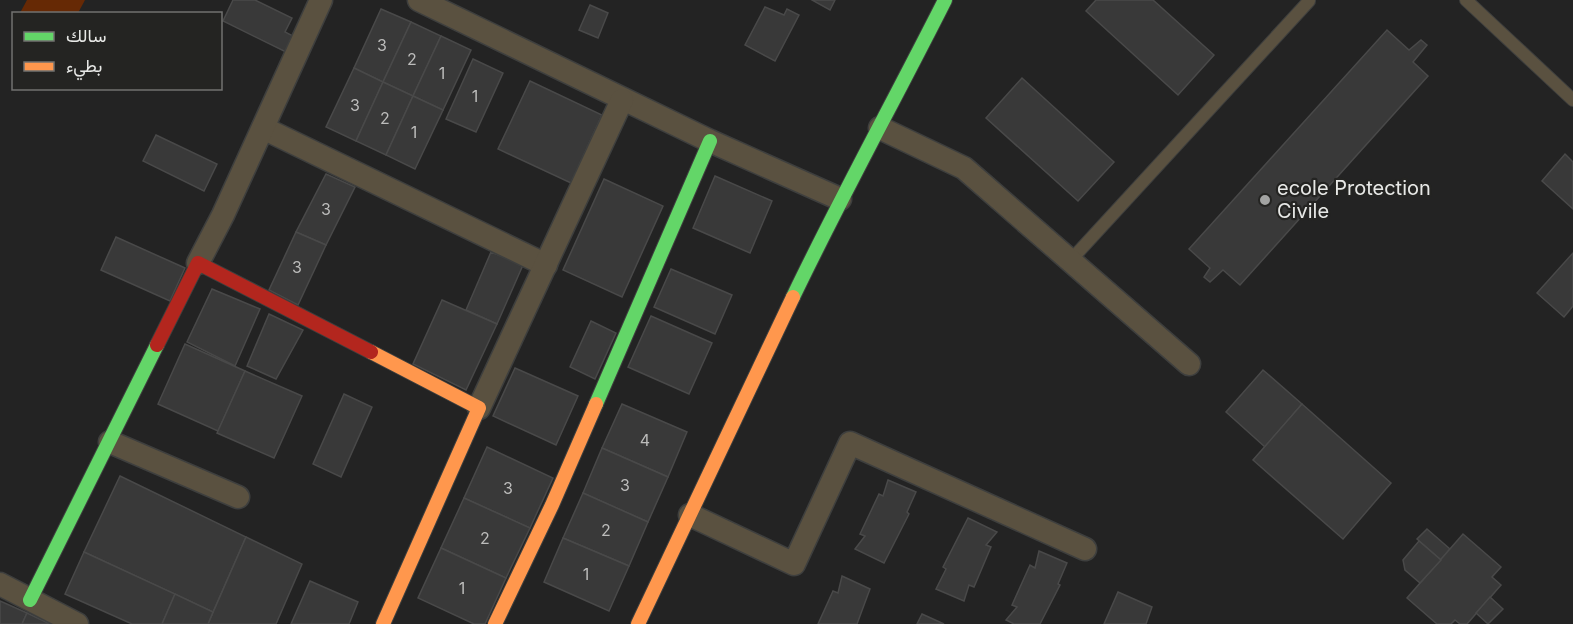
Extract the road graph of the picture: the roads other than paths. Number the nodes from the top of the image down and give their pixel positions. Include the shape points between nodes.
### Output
1 (321, 0) edge
2 (419, 0) edge
3 (945, 0) edge
4 (1466, 0) edge
5 (1309, 1) edge
6 (622, 100) junction
7 (1573, 100) edge
8 (263, 128) junction
9 (880, 128) junction
10 (710, 141) junction
11 (840, 199) junction
12 (1070, 261) junction
13 (198, 263) junction
14 (546, 265) junction
15 (1189, 364) dead end
16 (479, 408) junction
17 (110, 442) junction
18 (238, 497) dead end
19 (690, 515) junction
20 (1085, 549) dead end
21 (0, 584) edge
22 (30, 600) junction
23 (77, 624) edge
24 (383, 624) edge
25 (495, 624) edge
26 (638, 624) edge

1 - 8 street
2 - 6 street
3 - 9 street
4 - 7 lane
5 - 12 lane
6 - 10 street
6 - 14 street
8 - 13 street
8 - 14 street
9 - 11 street
9 - 12 street via 964,168
10 - 11 street
10 - 25 street via 552,505
11 - 19 street
12 - 15 street
13 - 16 street
13 - 17 street
14 - 16 street
16 - 24 street
17 - 18 street
17 - 22 street
19 - 20 street via 794,564 850,443
19 - 26 street
21 - 22 street
22 - 23 street

